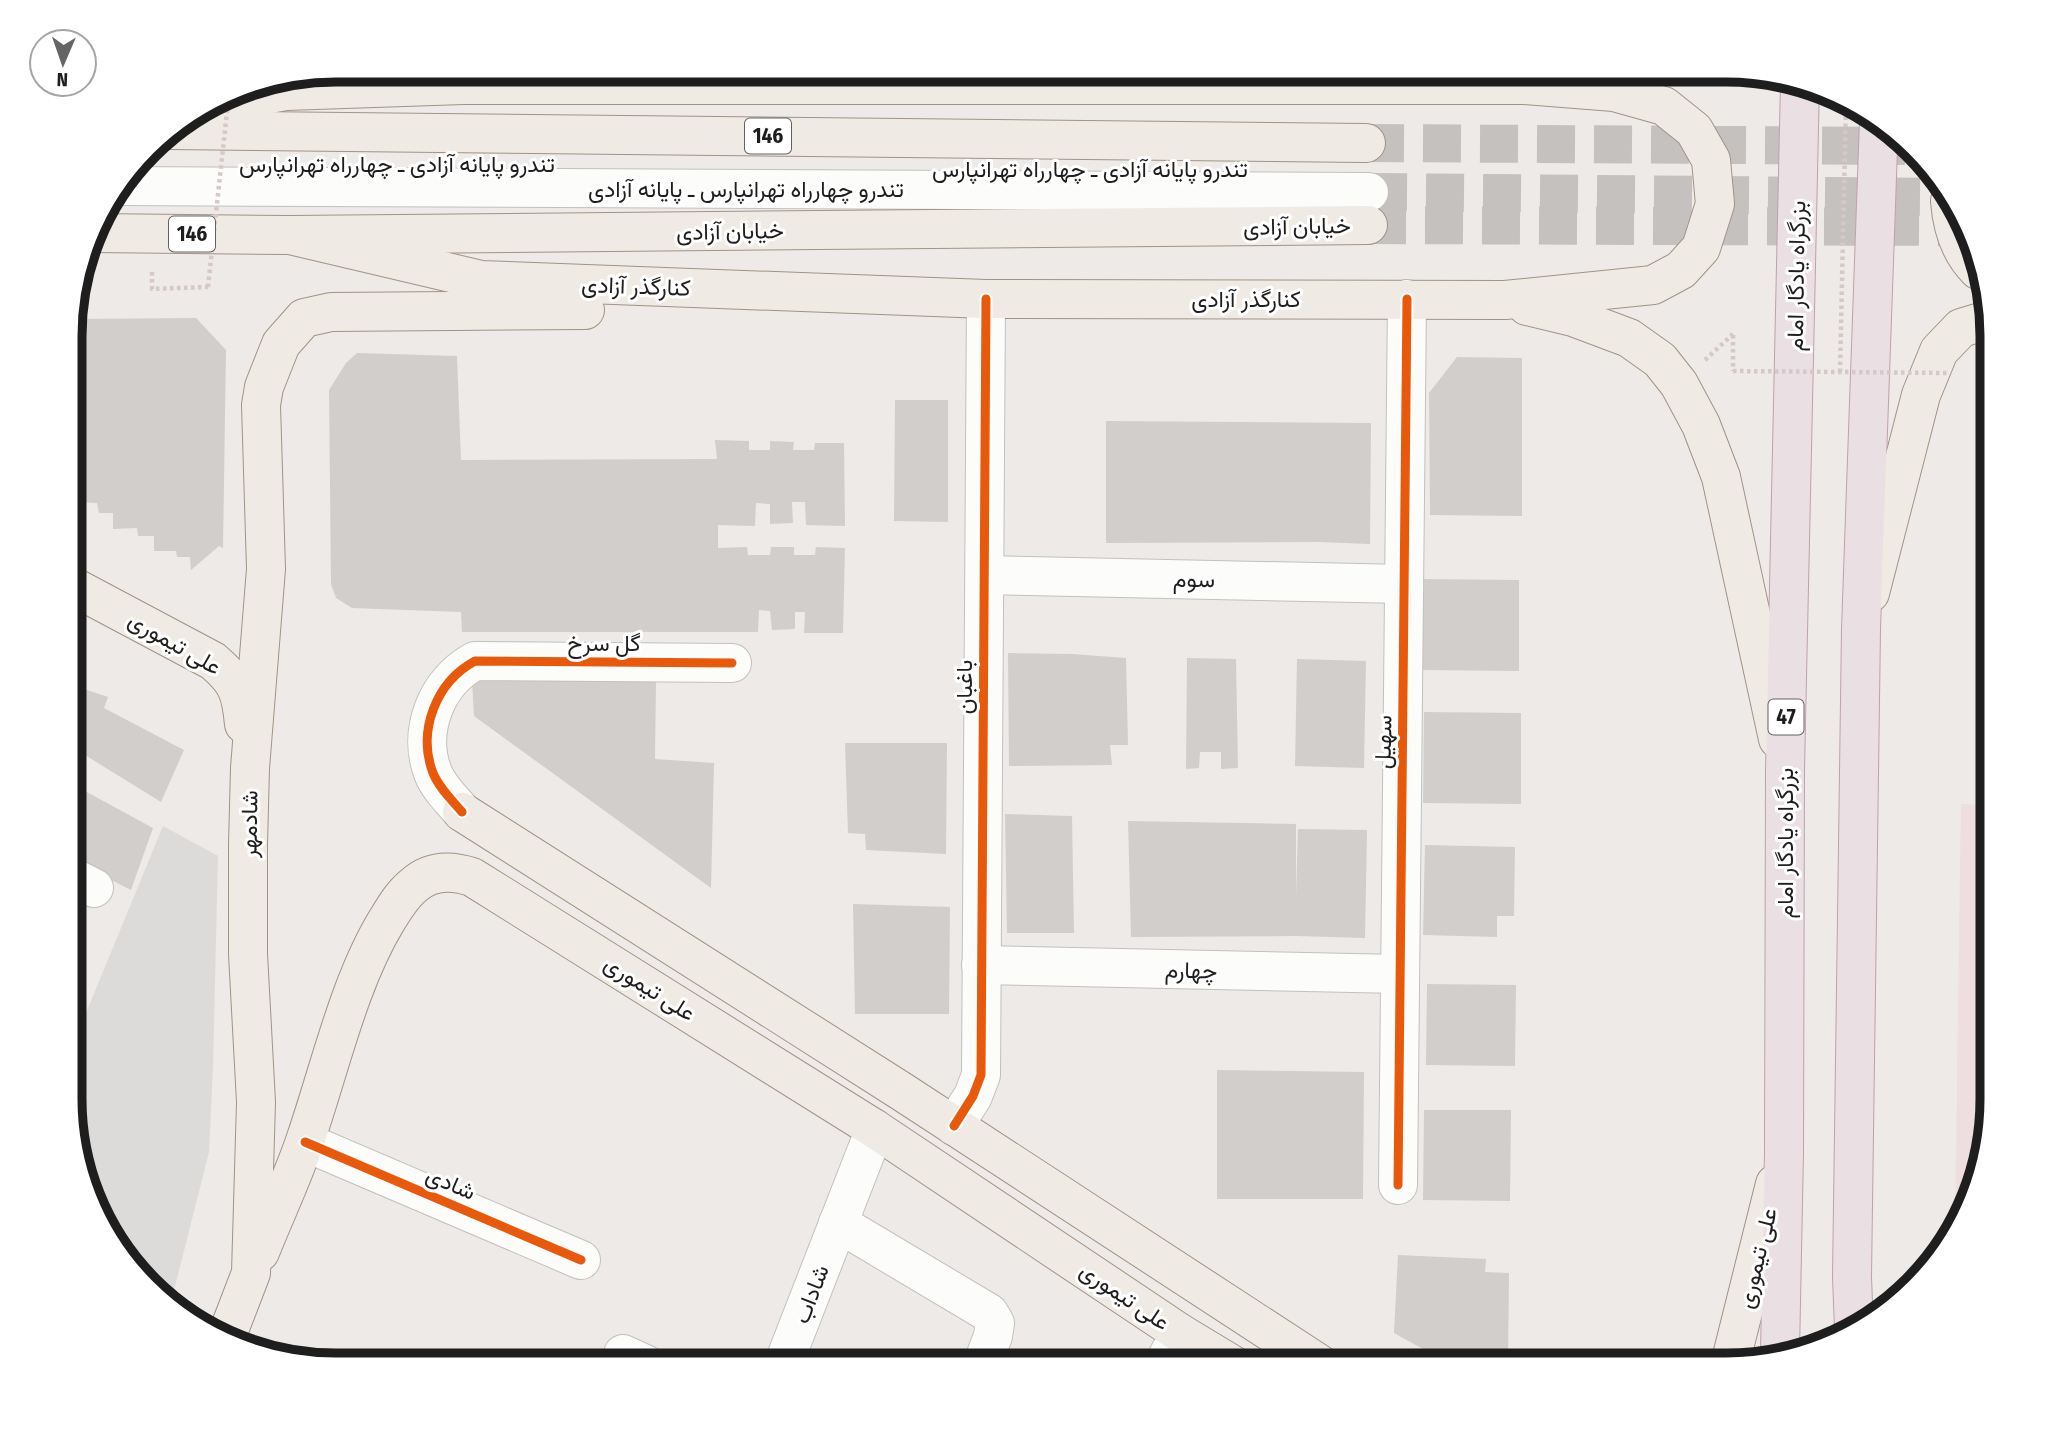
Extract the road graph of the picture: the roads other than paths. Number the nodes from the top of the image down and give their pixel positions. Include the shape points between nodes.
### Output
1 (397, 82) edge
2 (1418, 82) edge
3 (1546, 82) edge
4 (1524, 85) junction
5 (1800, 94) edge
6 (252, 97) edge
7 (187, 131) edge
8 (1879, 134) edge
9 (152, 162) edge
10 (1368, 183) junction
11 (132, 186) edge
12 (1954, 223) edge
13 (104, 233) edge
14 (290, 235) junction
15 (1966, 257) edge
16 (986, 299) junction
17 (1406, 299) junction
18 (1505, 300) junction
19 (304, 318) joint
20 (1979, 323) edge
21 (985, 575) junction
22 (1404, 584) junction
23 (82, 591) edge
24 (1861, 629) junction
25 (732, 663) dead end
26 (250, 768) junction
27 (1785, 770) junction
28 (462, 812) joint
29 (981, 965) junction
30 (1400, 974) junction
31 (901, 1091) junction
32 (954, 1126) junction
33 (875, 1129) junction
34 (305, 1142) junction
35 (1784, 1152) junction
36 (1398, 1185) dead end
37 (838, 1223) junction
38 (581, 1261) dead end
39 (251, 1273) junction
40 (1852, 1277) junction
41 (1859, 1315) edge
42 (1854, 1319) edge
43 (229, 1329) edge
44 (1780, 1347) edge
45 (1172, 1349) edge
46 (987, 1350) edge
47 (788, 1353) edge
48 (1303, 1353) edge
49 (1733, 1353) edge

1 - 6 main road
2 - 4 main road
3 - 4 main road
4 - 18 main road via 1614,92 1664,106 1694,130 1711,160 1714,204 1701,248 1681,270 1653,285
5 - 27 highway, بزرگراه یادگار امام / 47
7 - 10 main road, 146
8 - 24 highway
9 - 10 street, تندرو پایانه آزادی ـ چهارراه تهرانپارس
10 - 11 street, تندرو چهارراه تهرانپارس ـ پایانه آزادی
10 - 14 main road, خیابان آزادی / 146
12 - 15 main road
13 - 14 main road, خیابان آزادی / 146
14 - 16 main road, کنارگذر آزادی via 481,280
16 - 17 main road, کنارگذر آزادی
16 - 19 main road, کنارگذر آزادی via 792,310 375,310
16 - 21 street, باغبان
17 - 18 main road, کنارگذر آزادی
17 - 22 street, سهیل
18 - 27 main road via 1573,317 1629,338 1660,360 1679,384 1721,477
19 - 26 main road, شادمهر via 281,344 261,405 266,569
20 - 24 main road via 1961,328 1939,351 1921,395
21 - 22 street, سوم
21 - 29 street, باغبان
22 - 30 street, سهیل
23 - 26 main road, علی تیموری via 214,661 229,674 241,698
24 - 40 highway
25 - 28 street, گل سرخ via 475,661 462,668 439,695 426,744 433,774
26 - 39 main road, شادمهر via 248,954 256,1102
27 - 35 highway, بزرگراه یادگار امام / 47
28 - 31 main road, علی تیموری
29 - 30 street, چهارم
29 - 32 street, باغبان via 981,1075
30 - 36 street, سهیل
31 - 32 main road, علی تیموری
31 - 33 main road
32 - 48 main road, علی تیموری
33 - 34 main road, علی تیموری via 472,877 441,872 412,886 381,930 352,998
33 - 37 street, شاداب
33 - 45 main road, علی تیموری
34 - 38 street, شادی
34 - 39 main road, علی تیموری
35 - 44 highway, بزرگراه یادگار امام / 47
35 - 49 main road, علی تیموری
37 - 46 street via 989,1313 995,1323
37 - 47 street, شاداب
39 - 43 main road, شادمهر
40 - 41 main road
40 - 42 highway

